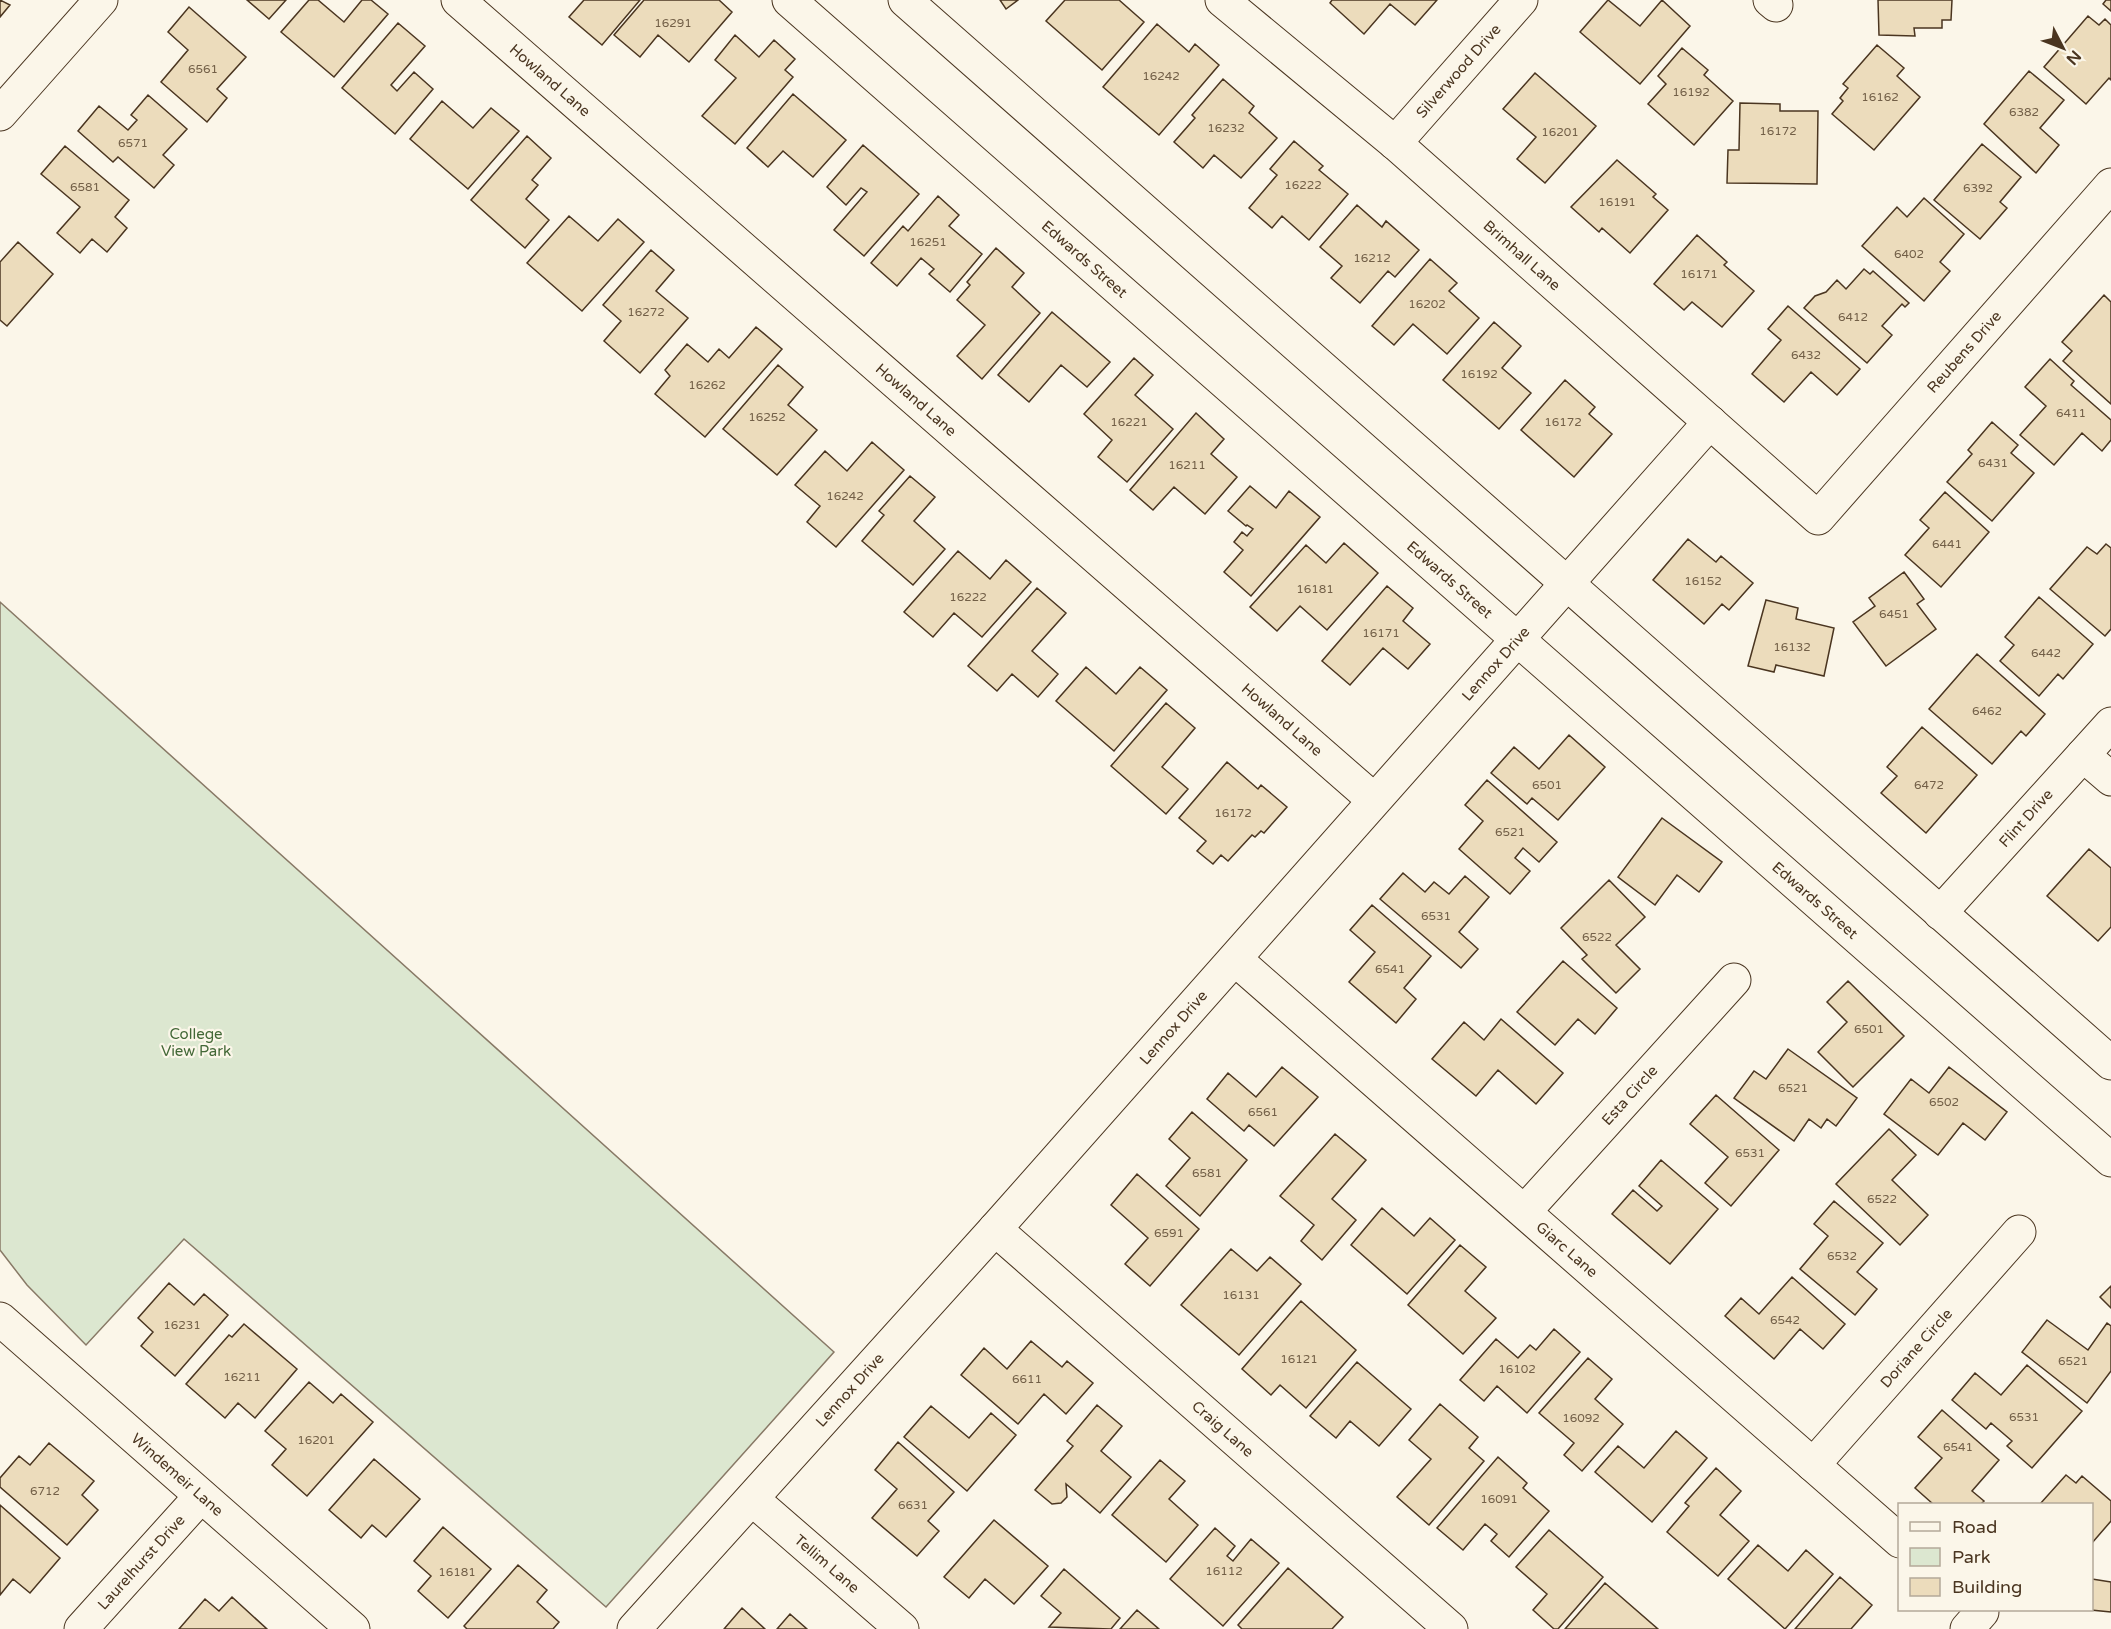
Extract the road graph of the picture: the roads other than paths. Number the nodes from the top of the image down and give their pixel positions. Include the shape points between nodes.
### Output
1 (101, 0) edge
2 (458, 0) edge
3 (789, 0) edge
4 (905, 0) edge
5 (1222, 0) edge
6 (1521, 0) edge
7 (0, 114) edge
8 (1395, 143) junction
9 (2111, 185) edge
10 (1710, 422) junction
11 (1818, 518) joint
12 (1567, 582) junction
13 (1517, 640) junction
14 (2111, 724) edge
15 (2083, 755) junction
16 (2111, 779) edge
17 (1374, 800) junction
18 (1940, 914) junction
19 (1235, 959) junction
20 (1734, 980) dead end
21 (2111, 1063) edge
22 (2111, 1160) edge
23 (1525, 1211) junction
24 (995, 1229) junction
25 (2019, 1232) dead end
26 (0, 1319) edge
27 (1813, 1465) junction
28 (201, 1496) junction
29 (752, 1499) junction
30 (1898, 1540) edge
31 (81, 1629) edge
32 (353, 1629) edge
33 (634, 1629) edge
34 (902, 1629) edge
35 (1451, 1629) edge

1 - 7 street
2 - 17 street, Howland Lane
3 - 13 street, Edwards Street
4 - 12 street
5 - 8 street, Brimhall Lane
6 - 8 street, Silverwood Drive
8 - 10 street, Brimhall Lane
9 - 11 street, Reubens Drive
10 - 11 street, Brimhall Lane
10 - 12 street, Lennox Drive
12 - 13 street, Lennox Drive
12 - 18 street
13 - 17 street, Lennox Drive
13 - 22 street, Edwards Street
14 - 15 street, Flint Drive
15 - 16 street
15 - 18 street, Flint Drive
17 - 19 street, Lennox Drive
18 - 21 street
19 - 23 street, Giarc Lane
19 - 24 street, Lennox Drive
20 - 23 street, Esta Circle
23 - 27 street, Giarc Lane
24 - 29 street, Lennox Drive
24 - 35 street, Craig Lane
25 - 27 street, Doriane Circle
26 - 28 street, Windemeir Lane
27 - 30 street, Giarc Lane
28 - 31 street, Laurelhurst Drive
28 - 32 street, Windemeir Lane
29 - 33 street, Lennox Drive
29 - 34 street, Tellim Lane

